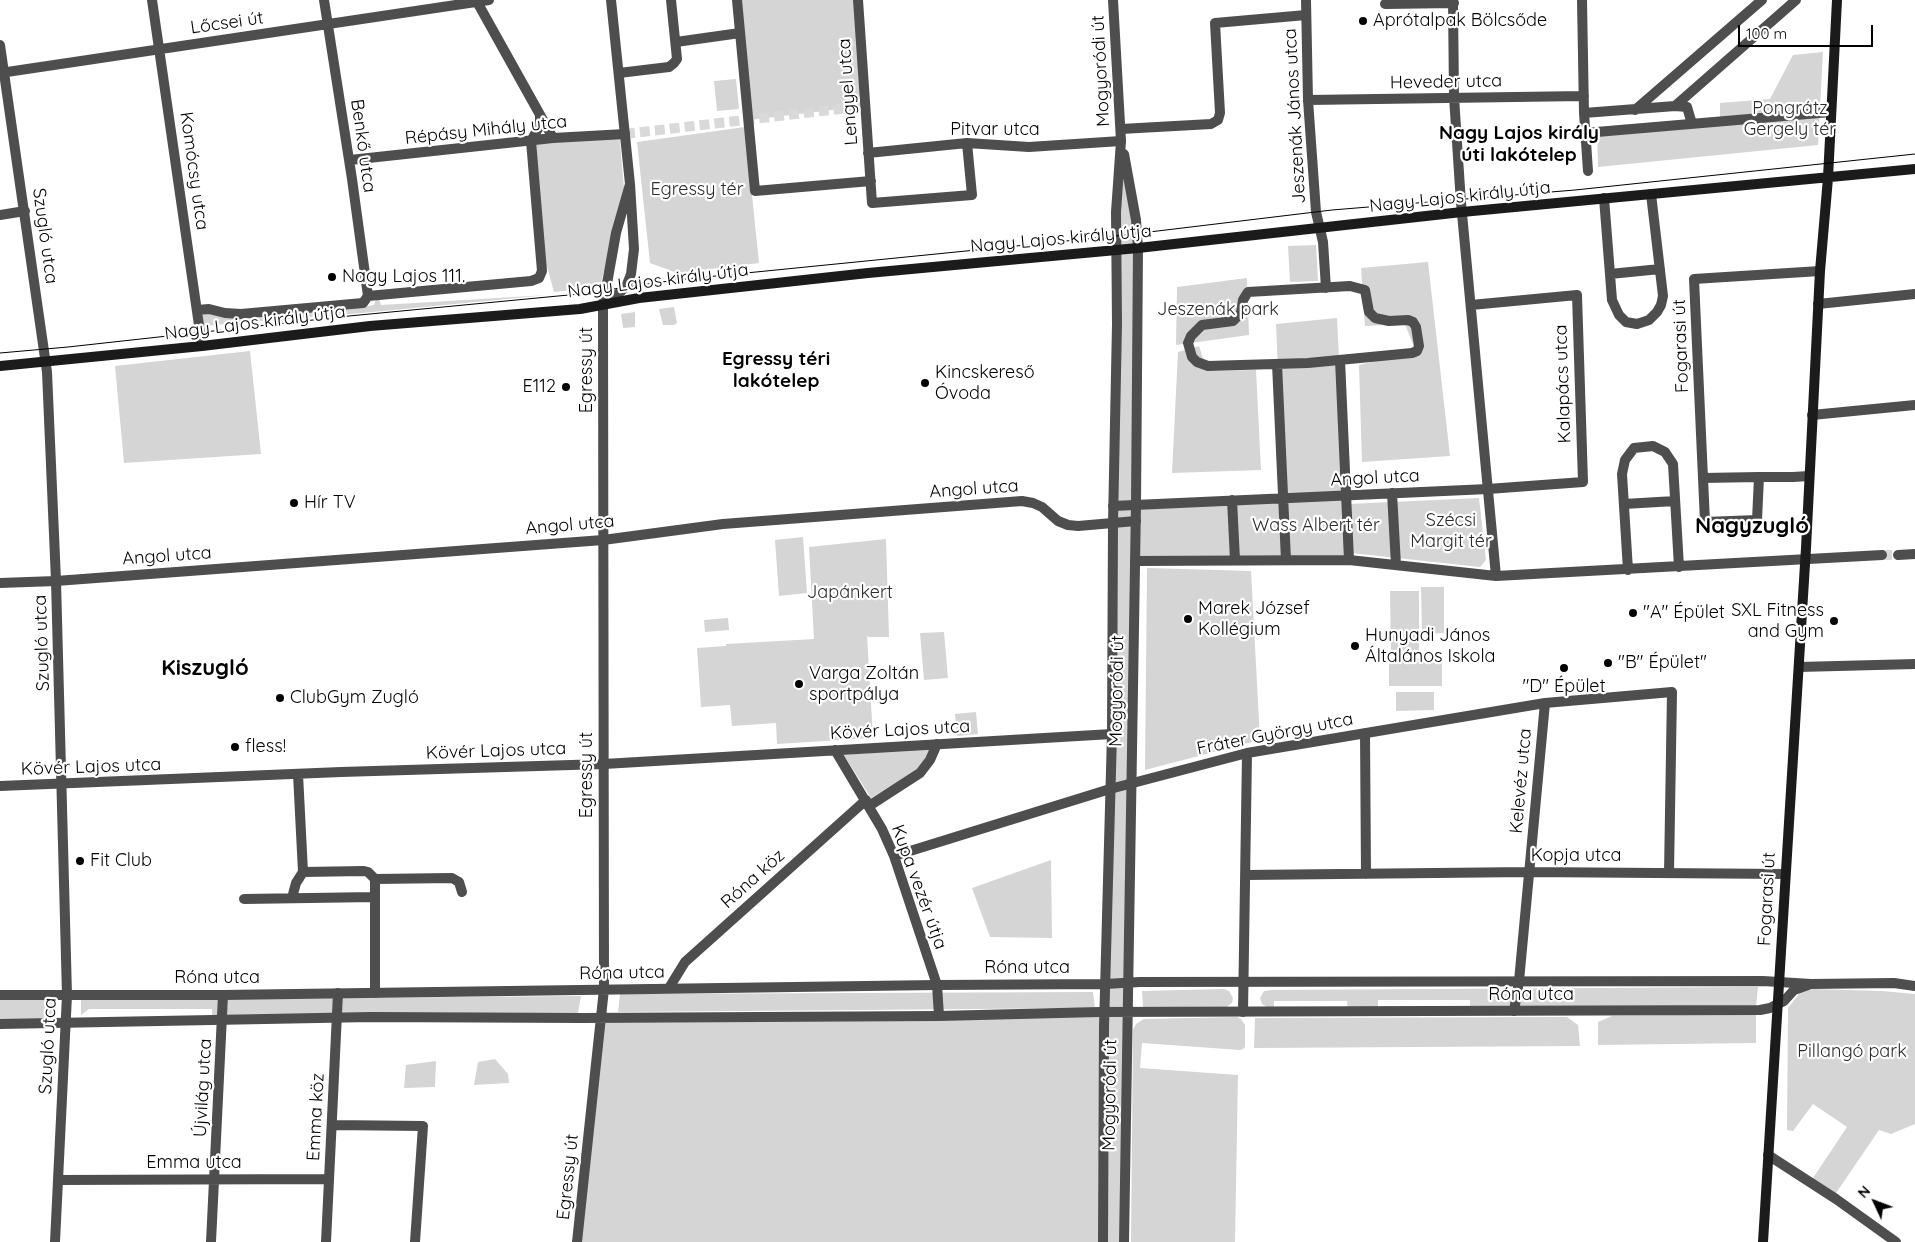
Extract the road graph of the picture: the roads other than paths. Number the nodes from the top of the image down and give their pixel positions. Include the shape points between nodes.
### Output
1 (152, 0) edge
2 (324, 0) edge
3 (489, 0) edge
4 (612, 0) edge
5 (671, 0) edge
6 (737, 0) edge
7 (858, 0) edge
8 (1113, 0) edge
9 (1306, 0) edge
10 (1582, 0) edge
11 (1762, 0) edge
12 (1796, 0) edge
13 (1837, 0) edge
14 (476, 1) edge
15 (1454, 2) edge
16 (1386, 4) dead end
17 (1306, 16) junction
18 (328, 24) junction
19 (740, 33) junction
20 (676, 42) junction
21 (0, 45) edge
22 (160, 50) junction
23 (2, 73) edge
24 (619, 73) junction
25 (1584, 96) junction
26 (1454, 97) junction
27 (1308, 100) junction
28 (1675, 106) junction
29 (1635, 110) junction
30 (1831, 112) junction
31 (1584, 113) junction
32 (540, 116) junction
33 (1692, 124) junction
34 (1121, 129) junction
35 (1585, 133) junction
36 (625, 134) junction
37 (553, 138) junction
38 (531, 141) junction
39 (1121, 141) junction
40 (967, 144) junction
41 (868, 153) junction
42 (350, 160) junction
43 (1915, 169) edge
44 (1588, 171) dead end
45 (1828, 178) junction
46 (871, 181) junction
47 (630, 184) junction
48 (1651, 194) junction
49 (1604, 198) junction
50 (25, 211) junction
51 (1462, 212) junction
52 (0, 215) edge
53 (1320, 229) junction
54 (633, 232) junction
55 (616, 233) junction
56 (1138, 248) junction
57 (1116, 250) junction
58 (1660, 269) junction
59 (1820, 271) junction
60 (1610, 274) junction
61 (1326, 288) junction
62 (1915, 294) edge
63 (368, 296) junction
64 (1818, 304) junction
65 (1471, 305) junction
66 (603, 306) junction
67 (197, 310) junction
68 (202, 346) junction
69 (1340, 360) junction
70 (46, 362) junction
71 (1277, 364) junction
72 (0, 366) edge
73 (1915, 405) edge
74 (1812, 415) junction
75 (1808, 476) junction
76 (1759, 477) junction
77 (1703, 478) junction
78 (1488, 489) junction
79 (1392, 493) junction
80 (1346, 495) junction
81 (1283, 498) junction
82 (1232, 500) junction
83 (1675, 501) junction
84 (1136, 504) junction
85 (1624, 504) junction
86 (1113, 506) junction
87 (1136, 521) junction
88 (1113, 522) junction
89 (603, 540) junction
90 (1915, 554) edge
91 (1878, 555) tunnel mouth
92 (1898, 555) tunnel mouth
93 (1805, 558) junction
94 (1236, 560) junction
95 (1286, 560) junction
96 (1349, 560) junction
97 (1135, 561) junction
98 (1396, 565) junction
99 (1679, 567) junction
100 (1628, 570) junction
101 (1496, 576) junction
102 (56, 581) junction
103 (0, 583) edge
104 (1915, 664) edge
105 (1798, 666) junction
106 (1545, 703) junction
107 (1365, 733) junction
108 (1112, 734) junction
109 (937, 744) junction
110 (835, 750) junction
111 (1247, 753) junction
112 (604, 764) junction
113 (298, 774) junction
114 (62, 784) junction
115 (1132, 784) junction
116 (0, 786) edge
117 (1110, 790) junction
118 (868, 803) junction
119 (894, 856) junction
120 (303, 872) junction
121 (1528, 872) junction
122 (1670, 873) junction
123 (1366, 874) junction
124 (1785, 874) junction
125 (1246, 875) junction
126 (375, 879) junction
127 (462, 892) dead end
128 (375, 896) junction
129 (292, 898) junction
130 (244, 899) dead end
131 (1518, 981) junction
132 (1245, 982) junction
133 (1779, 982) junction
134 (1128, 983) junction
135 (1105, 984) junction
136 (1811, 984) junction
137 (937, 985) junction
138 (1915, 986) edge
139 (669, 988) junction
140 (604, 989) junction
141 (375, 992) junction
142 (338, 993) junction
143 (0, 995) edge
144 (67, 995) junction
145 (223, 995) junction
146 (1778, 1004) junction
147 (1105, 1012) junction
148 (1128, 1012) junction
149 (1243, 1012) junction
150 (1514, 1012) junction
151 (939, 1016) junction
152 (601, 1018) junction
153 (337, 1019) junction
154 (222, 1021) junction
155 (0, 1024) edge
156 (66, 1024) junction
157 (332, 1125) junction
158 (1768, 1156) junction
159 (214, 1179) junction
160 (329, 1179) junction
161 (58, 1180) junction
162 (55, 1242) edge
163 (211, 1242) edge
164 (326, 1242) edge
165 (415, 1242) edge
166 (577, 1242) edge
167 (1102, 1242) edge
168 (1124, 1242) edge
169 (1763, 1242) edge
170 (1896, 1242) edge

1 - 22 street, Komócsy utca
2 - 18 street, Benkő utca
3 - 14 street, Lőcsei út
4 - 24 street, Egressy út
5 - 20 street
6 - 19 street
7 - 41 street, Lengyel utca
8 - 34 street, Mogyoródi út
9 - 17 street, Jeszenák János utca
10 - 25 street
11 - 29 street
12 - 28 street
13 - 30 main road, Fogarasi út
14 - 18 street, Lőcsei út
14 - 32 street
15 - 16 street
15 - 26 street
17 - 27 street, Jeszenák János utca
17 - 34 street via 1215,24 1218,120 1211,124
18 - 22 street, Lőcsei út
18 - 42 street, Benkő utca
19 - 20 street
19 - 46 street via 755,191
20 - 24 street via 677,59 669,67
21 - 23 street, Szugló utca
22 - 23 street, Lőcsei út
22 - 67 street, Komócsy utca
23 - 50 street, Szugló utca
24 - 36 street, Egressy út
25 - 26 street, Heveder utca
25 - 31 street
26 - 27 street, Heveder utca
26 - 51 street
27 - 53 street, Jeszenák János utca
28 - 29 street
28 - 33 street via 1687,107
29 - 31 street
30 - 33 street
30 - 45 main road, Fogarasi út
31 - 35 street
32 - 37 street
32 - 38 street via 540,125
33 - 35 street
34 - 39 street, Mogyoródi út
35 - 44 street
36 - 37 street, Répásy Mihály utca
36 - 47 street, Egressy út
37 - 38 street, Répásy Mihály utca
38 - 42 street, Répásy Mihály utca
38 - 63 street, Nagy Lajos király útja via 541,275 535,280
39 - 40 street, Pitvar utca via 1029,148
39 - 56 street, Mogyoródi út
39 - 57 street, Mogyoródi út
40 - 41 street, Pitvar utca
40 - 46 street via 972,195 872,203
41 - 46 street, Lengyel utca
42 - 63 street, Benkő utca
43 - 45 main road, Nagy Lajos király útja
45 - 48 main road, Nagy Lajos király útja
45 - 59 main road, Fogarasi út
47 - 54 street, Egressy út
47 - 55 street, Egressy út
48 - 49 main road, Nagy Lajos király útja
48 - 58 street
49 - 51 main road, Nagy Lajos király útja
49 - 60 street
50 - 52 street
50 - 70 street, Szugló utca
51 - 53 main road, Nagy Lajos király útja
51 - 65 street
53 - 56 main road, Nagy Lajos király útja
53 - 61 street
54 - 55 street via 629,225 624,224
54 - 66 street, Egressy út via 634,260 626,287
55 - 66 street, Egressy út
56 - 57 main road, Nagy Lajos király útja
56 - 84 street, Mogyoródi út
57 - 66 main road, Nagy Lajos király útja via 860,273 639,298
57 - 86 street, Mogyoródi út
58 - 60 street
58 - 60 street via 1661,305 1649,320 1637,324 1626,322 1614,307
59 - 64 main road, Fogarasi út
59 - 77 street, Fogarasi út via 1694,279
61 - 69 street via 1350,286 1365,290 1369,312 1375,318 1408,320 1416,327 1417,351
61 - 71 street via 1248,292 1241,313 1233,321 1202,325 1190,336 1188,343 1192,357 1203,365
62 - 64 street
63 - 67 street, Nagy Lajos király útja via 363,303 241,314
64 - 74 main road, Fogarasi út
65 - 78 street
65 - 78 street, Kalapács utca via 1577,295 1583,482
66 - 68 main road, Nagy Lajos király útja via 370,326
66 - 89 street, Egressy út
67 - 68 street, Komócsy utca
68 - 70 main road, Nagy Lajos király útja
69 - 71 street
69 - 80 street
70 - 72 main road, Nagy Lajos király útja
70 - 102 street, Szugló utca
71 - 81 street
73 - 74 street
74 - 75 main road, Fogarasi út
75 - 76 street
75 - 93 main road, Fogarasi út
76 - 77 street
76 - 77 street, Fogarasi út via 1757,520 1705,522
78 - 79 street, Angol utca
78 - 101 street
79 - 80 street, Angol utca
79 - 98 street
80 - 81 street, Angol utca
80 - 96 street
81 - 82 street, Angol utca
81 - 95 street
82 - 84 street, Angol utca
82 - 94 street
83 - 85 street
83 - 85 street via 1673,464 1665,452 1653,446 1634,448 1625,460 1622,474
83 - 99 street
84 - 86 street, Angol utca
84 - 87 street, Mogyoródi út
85 - 100 street
86 - 88 street, Mogyoródi út
87 - 88 street, Angol utca
87 - 97 street, Mogyoródi út
88 - 89 street, Angol utca via 1068,525 1042,507 1022,501 723,524
88 - 108 street, Mogyoródi út
89 - 102 street, Angol utca
89 - 112 street, Egressy út
90 - 92 street
91 - 93 street
93 - 99 street
93 - 105 main road, Fogarasi út
94 - 95 street
94 - 97 street
95 - 96 street
96 - 98 street
97 - 115 street, Mogyoródi út
98 - 101 street
99 - 100 street
100 - 101 street
102 - 103 street, Angol utca
102 - 114 street, Szugló utca
104 - 105 street
105 - 124 main road, Fogarasi út
106 - 107 street, Fráter György utca
106 - 121 street, Kelevéz utca
106 - 122 street, Fráter György utca via 1672,692
107 - 111 street, Fráter György utca
107 - 123 street
108 - 109 street, Kövér Lajos utca
108 - 117 street, Mogyoródi út
109 - 110 street, Kövér Lajos utca
109 - 118 street, Róna köz via 920,773
110 - 112 street, Kövér Lajos utca
110 - 118 street, Kupa vezér útja
111 - 115 street, Fráter György utca
111 - 125 street
112 - 113 street, Kövér Lajos utca
112 - 140 street, Egressy út
113 - 114 street, Kövér Lajos utca
113 - 120 street
114 - 116 street, Kövér Lajos utca
114 - 144 street, Szugló utca
115 - 117 street, Fráter György utca
115 - 134 street, Mogyoródi út
117 - 119 street, Fráter György utca
117 - 135 street, Mogyoródi út
118 - 119 street, Kupa vezér útja
118 - 139 street, Róna köz via 685,962
119 - 137 street, Kupa vezér útja
120 - 126 street via 364,871
120 - 129 street
121 - 122 street, Kopja utca
121 - 123 street, Kopja utca
121 - 131 street, Kelevéz utca
122 - 124 street, Kopja utca
123 - 125 street, Kopja utca
124 - 133 main road, Fogarasi út
125 - 132 street
126 - 127 street via 452,878 459,882
126 - 128 street
128 - 129 street
128 - 141 street
129 - 130 street
131 - 132 street, Róna utca
131 - 133 street, Róna utca
131 - 150 street, Kelevéz utca
132 - 134 street, Róna utca
132 - 149 street
133 - 136 street, Róna utca
133 - 146 main road, Fogarasi út
134 - 135 street, Róna utca
134 - 148 street, Mogyoródi út
135 - 137 street, Róna utca
135 - 147 street, Mogyoródi út
136 - 138 street, Róna utca via 1894,983
136 - 146 street, Róna utca via 1794,990
137 - 139 street, Róna utca
137 - 151 street, Kupa vezér útja
139 - 140 street, Róna utca
140 - 141 street, Róna utca
140 - 152 street, Egressy út
141 - 142 street, Róna utca
142 - 145 street, Róna utca
142 - 153 street, Emma köz
143 - 144 street, Róna utca
144 - 145 street, Róna utca
144 - 156 street, Szugló utca
145 - 154 street, Újvilág utca
146 - 150 street, Róna utca via 1760,1010
146 - 158 main road, Fogarasi út
147 - 148 street, Róna utca
147 - 151 street, Róna utca
147 - 167 street, Mogyoródi út
148 - 149 street, Róna utca
148 - 168 street, Mogyoródi út
149 - 150 street, Róna utca
151 - 152 street, Róna utca
152 - 153 street, Róna utca
152 - 166 street, Egressy út
153 - 154 street, Róna utca
153 - 157 street, Emma köz
154 - 156 street, Róna utca
154 - 159 street, Újvilág utca
155 - 156 street, Róna utca
156 - 161 street, Szugló utca
157 - 160 street, Emma köz
157 - 165 street via 423,1126
158 - 169 main road, Fogarasi út
158 - 170 street
159 - 160 street, Emma utca
159 - 161 street, Emma utca
159 - 163 street, Újvilág utca
160 - 164 street, Emma köz
161 - 162 street, Szugló utca

